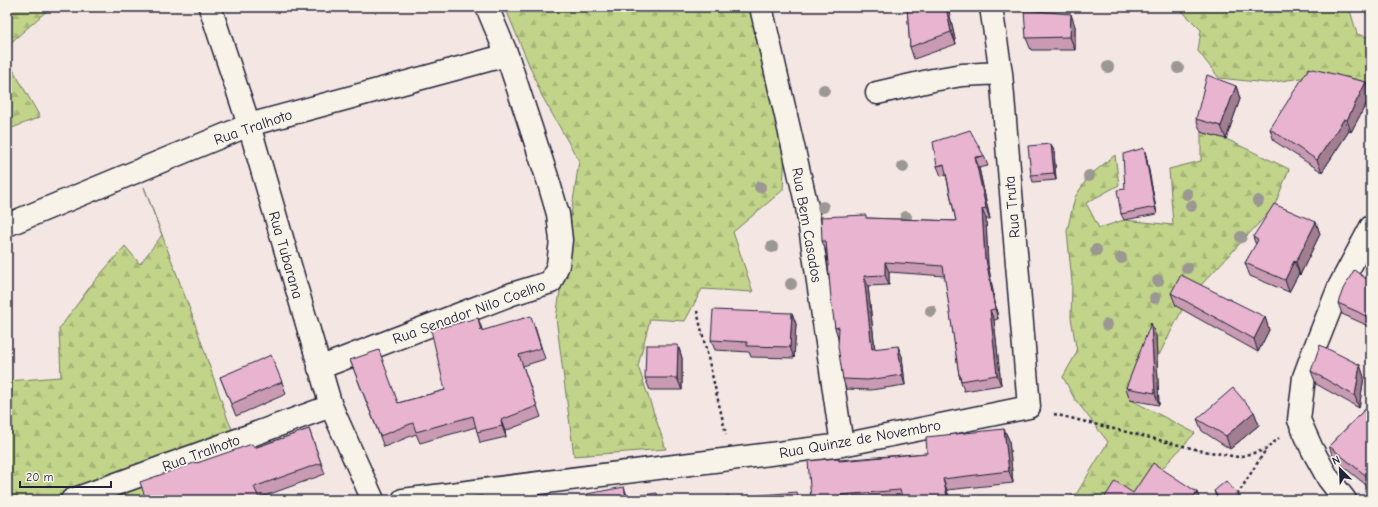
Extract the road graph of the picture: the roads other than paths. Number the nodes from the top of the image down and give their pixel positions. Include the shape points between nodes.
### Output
1 (210, 7) edge
2 (486, 7) edge
3 (761, 7) edge
4 (991, 7) edge
5 (507, 55) junction
6 (1001, 73) junction
7 (877, 93) dead end
8 (249, 125) junction
9 (7, 225) edge
10 (1371, 227) edge
11 (319, 368) junction
12 (330, 406) junction
13 (1029, 407) joint
14 (842, 445) junction
15 (72, 500) edge
16 (372, 500) edge
17 (403, 500) edge
18 (1345, 500) edge

1 - 8 street, Rua Tubarana
2 - 5 street, Rua Senador Nilo Coelho
3 - 14 street, Rua Bem Casados via 807,207
4 - 6 street, Rua Truta
5 - 8 street, Rua Tralhoto
5 - 11 street, Rua Senador Nilo Coelho via 558,214 561,240 558,265 551,282 512,294
6 - 7 street via 933,80
6 - 13 street, Rua Truta
8 - 9 street, Rua Tralhoto
8 - 11 street, Rua Tubarana
10 - 18 street via 1338,287 1304,377 1299,420 1328,478
11 - 12 street, Rua Tubarana
12 - 15 street, Rua Tralhoto
12 - 16 street, Rua Tubarana
13 - 14 street, Rua Quinze de Novembro
14 - 17 street, Rua Quinze de Novembro

